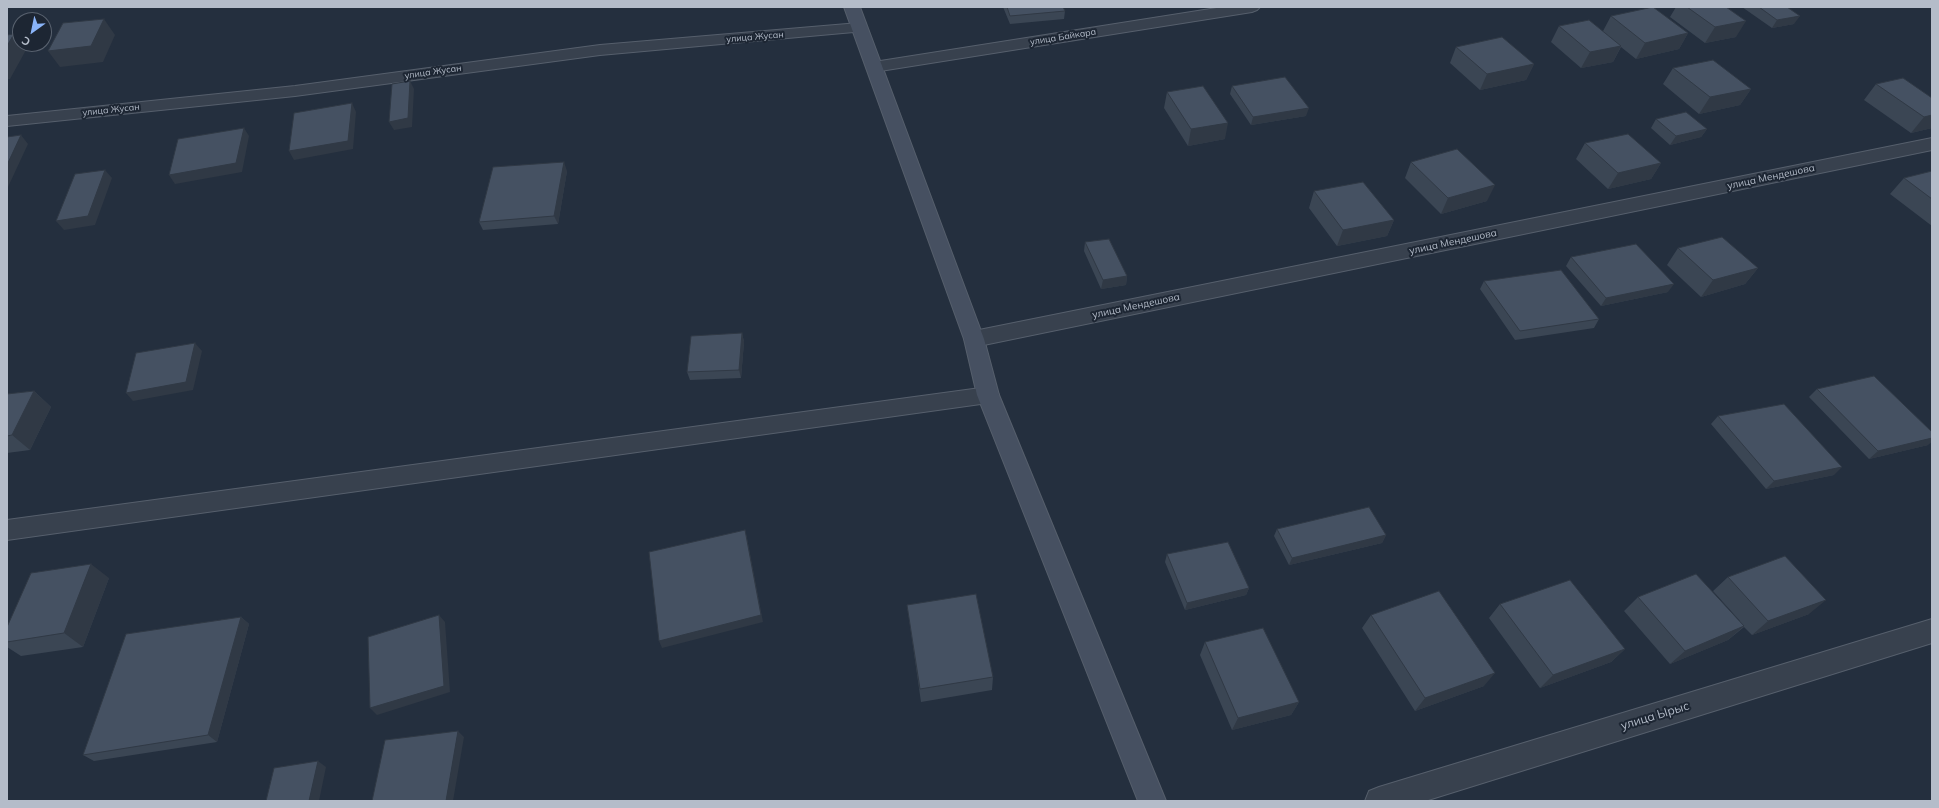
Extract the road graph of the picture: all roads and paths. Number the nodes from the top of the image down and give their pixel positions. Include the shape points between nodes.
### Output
1 (852, 7) edge
2 (1252, 7) edge
3 (860, 28) junction
4 (874, 67) junction
5 (7, 121) edge
6 (1932, 144) edge
7 (974, 339) junction
8 (988, 395) junction
9 (7, 530) edge
10 (1932, 631) edge
11 (1152, 801) edge
12 (1379, 801) edge

1 - 3 main road
2 - 4 street, улица Байкара
3 - 4 main road
3 - 5 street, улица Жусан via 600,50 295,91
4 - 7 main road
6 - 7 street, улица Мендешова
7 - 8 main road
8 - 9 street
8 - 11 main road
10 - 12 street, улица Ырыс

